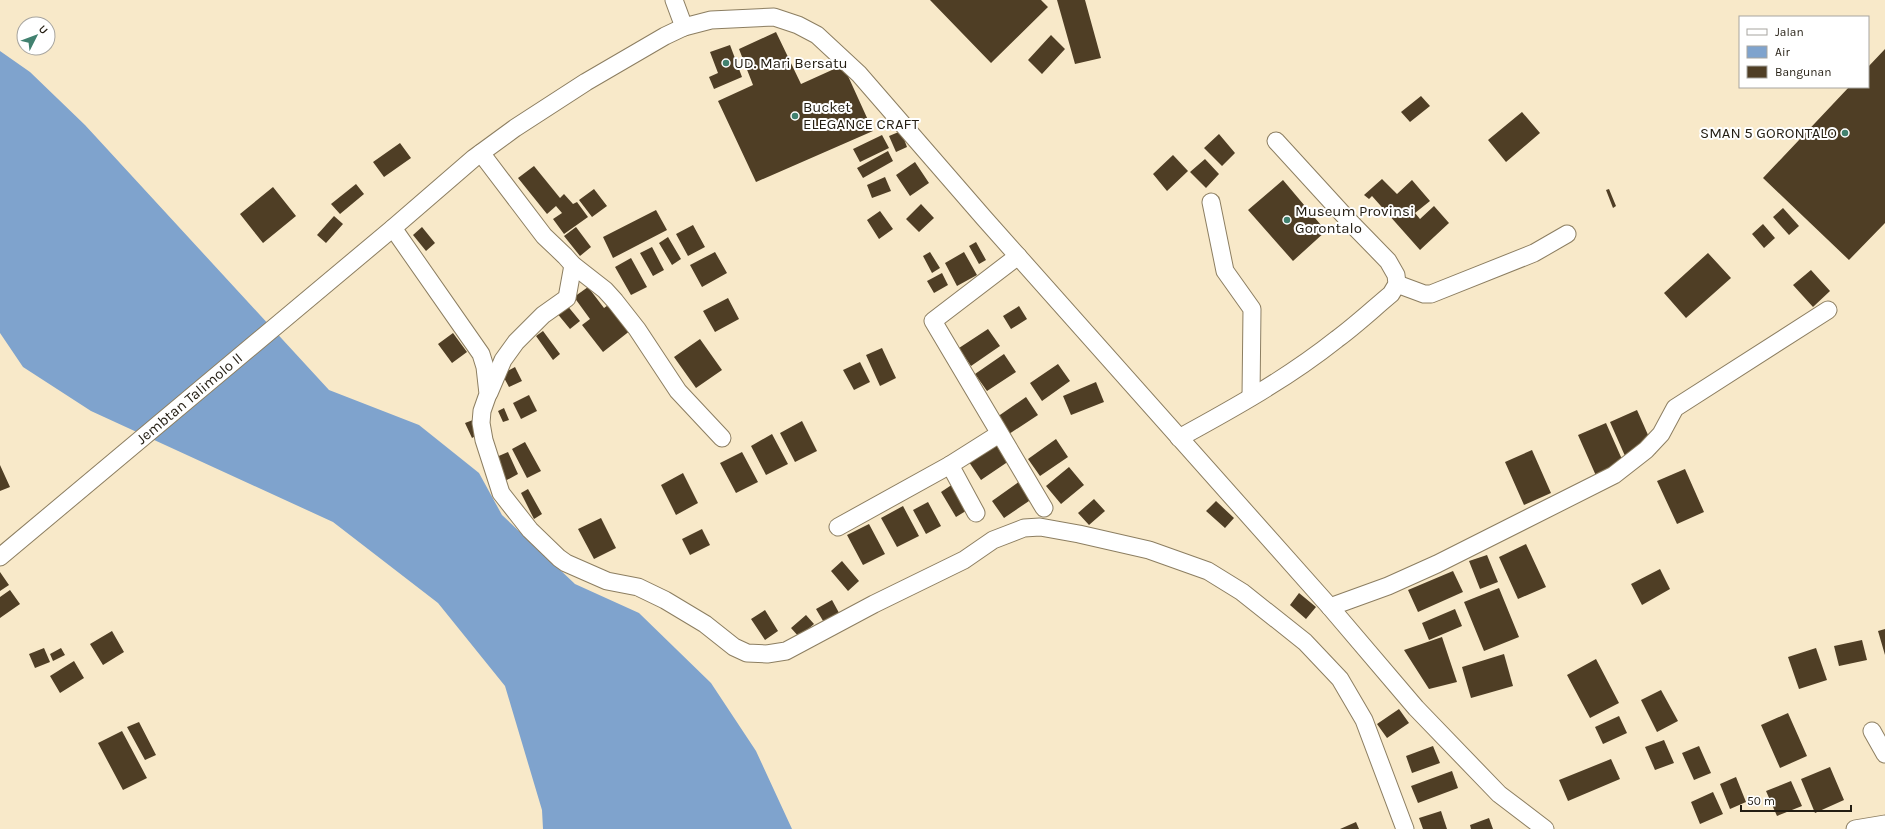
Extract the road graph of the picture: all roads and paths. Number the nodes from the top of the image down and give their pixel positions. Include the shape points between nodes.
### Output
1 (674, 0) edge
2 (684, 27) junction
3 (1276, 140) dead end
4 (481, 153) junction
5 (1211, 202) dead end
6 (393, 228) junction
7 (1567, 234) dead end
8 (1018, 256) junction
9 (573, 265) junction
10 (1397, 284) junction
11 (1828, 310) dead end
12 (488, 394) junction
13 (1251, 397) junction
14 (999, 434) junction
15 (722, 438) dead end
16 (1179, 438) junction
17 (950, 465) junction
18 (1044, 508) dead end
19 (976, 513) dead end
20 (838, 527) dead end
21 (0, 557) edge
22 (1330, 607) junction
23 (1872, 731) dead end
24 (1885, 754) edge
25 (1885, 824) edge
26 (1405, 829) edge
27 (1545, 829) edge
28 (1855, 829) edge

1 - 2 street
2 - 4 street, Jembtan Talimolo II via 586,82
2 - 8 street, Jembtan Talimolo II via 711,20 774,17 817,35 864,79
3 - 10 street via 1388,261 1396,275
4 - 6 street, Jembtan Talimolo II
4 - 9 street via 533,223
5 - 13 street via 1225,271 1252,309
6 - 12 street via 481,354
6 - 21 street, Jembtan Talimolo II
7 - 10 street via 1534,253 1431,294
8 - 14 street via 933,322
8 - 16 street, Jembtan Talimolo II
9 - 12 street via 567,298 543,315 516,342 503,360
9 - 15 street via 615,301 678,391
10 - 13 street via 1391,294 1337,339
11 - 22 street via 1675,408 1661,434 1646,450 1614,475 1437,564 1388,586
12 - 26 street via 481,423 501,493 530,530 558,558 607,581 638,587 665,600 747,653 767,654 786,651 964,560 993,540 1024,528 1040,527 1148,550 1208,571 1242,592 1305,642 1340,679 1364,720
13 - 16 street
14 - 17 street
14 - 18 street
16 - 22 street, Jembtan Talimolo II
17 - 19 street
17 - 20 street
22 - 27 street, Jembtan Talimolo II via 1416,708 1500,794
23 - 24 street
25 - 28 street

